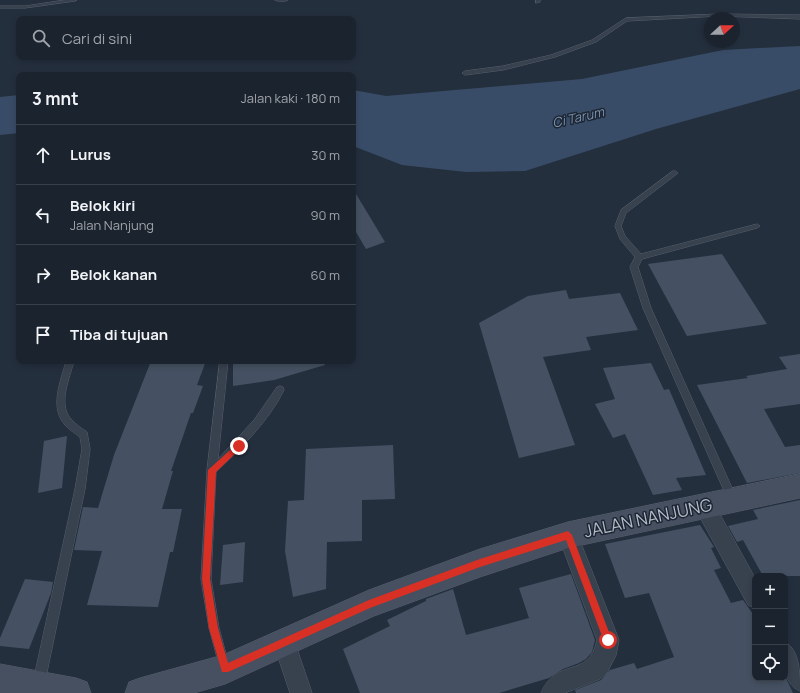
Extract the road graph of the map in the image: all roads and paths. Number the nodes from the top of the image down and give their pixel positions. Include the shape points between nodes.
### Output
1 (75, 0) edge
2 (277, 0) edge
3 (286, 0) edge
4 (0, 7) edge
5 (800, 17) edge
6 (465, 73) dead end
7 (675, 173) dead end
8 (757, 226) dead end
9 (639, 257) junction
10 (69, 364) edge
11 (224, 364) edge
12 (280, 390) dead end
13 (212, 470) junction
14 (800, 486) edge
15 (732, 500) junction
16 (704, 505) junction
17 (568, 535) junction
18 (752, 593) edge
19 (284, 642) junction
20 (788, 658) edge
21 (225, 669) junction
22 (0, 679) edge
23 (800, 680) edge
24 (38, 686) junction
25 (76, 693) edge
26 (140, 693) edge
27 (301, 693) edge
28 (552, 693) edge

1 - 4 lane via 25,7
2 - 3 lane
5 - 6 lane via 719,15 626,20 594,41 553,56 503,68
7 - 9 lane via 622,212 618,226 620,232 630,249
8 - 9 lane
9 - 15 lane via 634,267 647,308
10 - 24 lane via 60,406 68,422 84,435 86,448 80,489
11 - 13 lane
12 - 13 lane via 239,446
13 - 21 lane via 206,579 214,628
14 - 15 main road, JALAN NANJUNG
15 - 16 main road, JALAN NANJUNG
16 - 17 main road, JALAN NANJUNG
16 - 18 street
17 - 19 main road, JALAN NANJUNG via 480,563 369,604
17 - 28 street via 608,640 607,652 593,672 560,683
19 - 21 main road, JALAN NANJUNG
19 - 27 street
20 - 23 street
21 - 26 main road, JALAN NANJUNG
22 - 24 main road
24 - 25 main road

